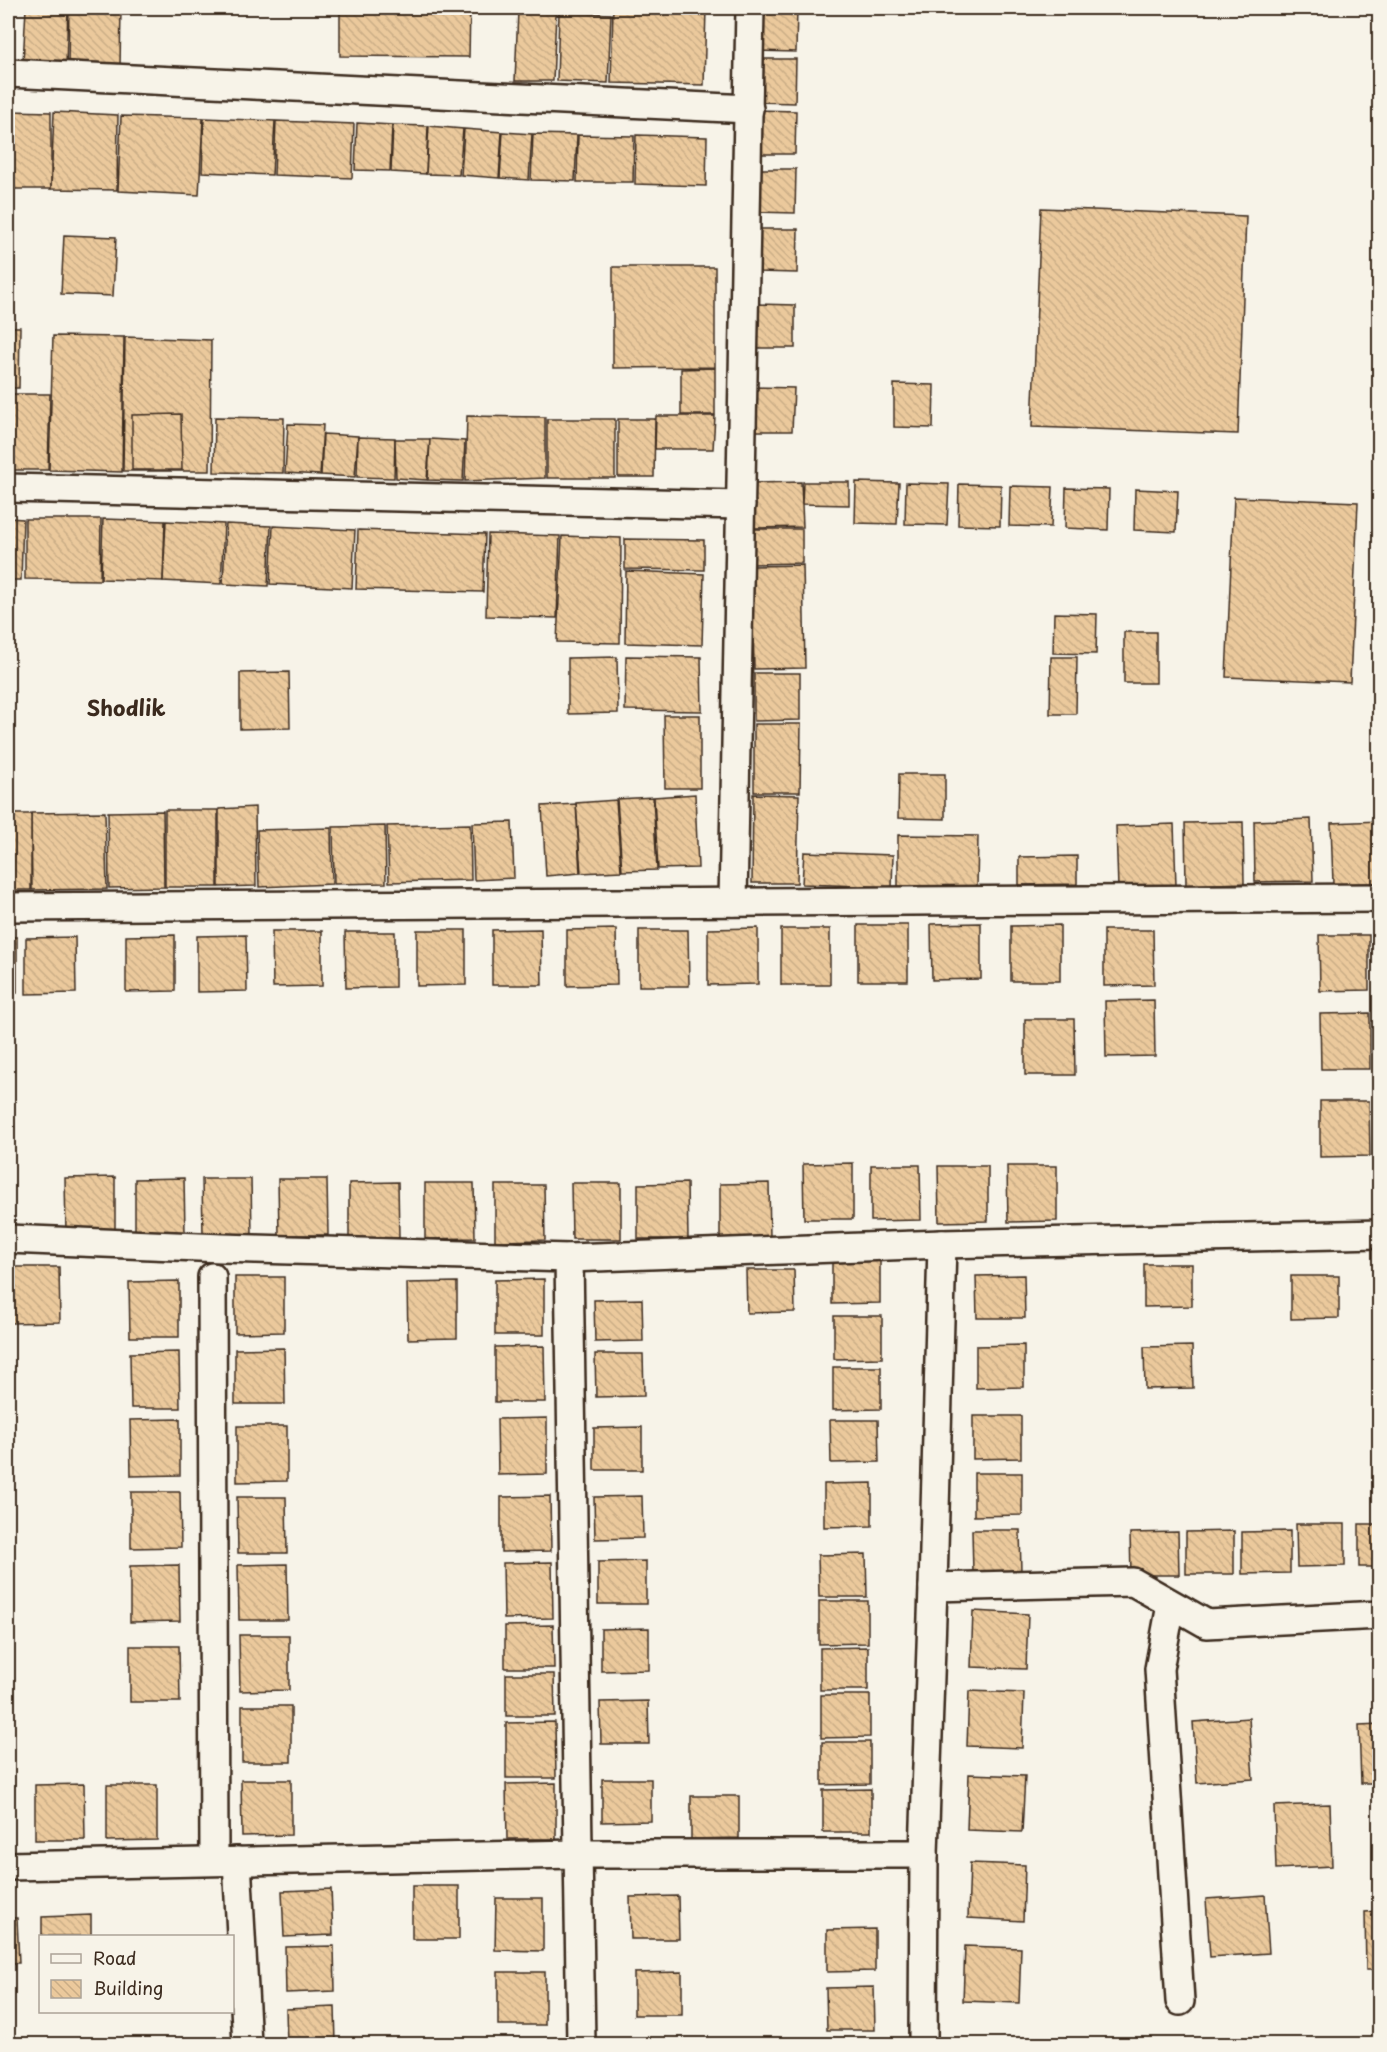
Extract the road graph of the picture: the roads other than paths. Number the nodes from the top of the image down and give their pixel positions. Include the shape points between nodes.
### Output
1 (750, 8) edge
2 (8, 72) edge
3 (749, 109) junction
4 (8, 488) edge
5 (741, 505) junction
6 (1380, 898) edge
7 (733, 902) junction
8 (8, 907) edge
9 (1380, 1234) edge
10 (8, 1239) edge
11 (942, 1244) junction
12 (569, 1258) junction
13 (212, 1277) dead end
14 (933, 1587) junction
15 (1172, 1605) junction
16 (1380, 1615) edge
17 (578, 1854) junction
18 (924, 1854) junction
19 (225, 1860) junction
20 (8, 1866) edge
21 (234, 1935) edge
22 (234, 1935) edge
23 (1180, 2001) dead end
24 (247, 2044) edge
25 (581, 2044) edge
26 (923, 2044) edge

1 - 3 street
2 - 3 street
3 - 5 street
4 - 5 street
5 - 7 street
6 - 7 street
7 - 8 street
9 - 11 street
10 - 12 street
11 - 12 street
11 - 14 street
12 - 17 street
13 - 19 street
14 - 15 street via 1133,1582
14 - 18 street
15 - 16 street via 1207,1624
15 - 23 street via 1159,1669
17 - 18 street
17 - 19 street
17 - 25 street
18 - 26 street
19 - 20 street
19 - 22 street
21 - 24 street

